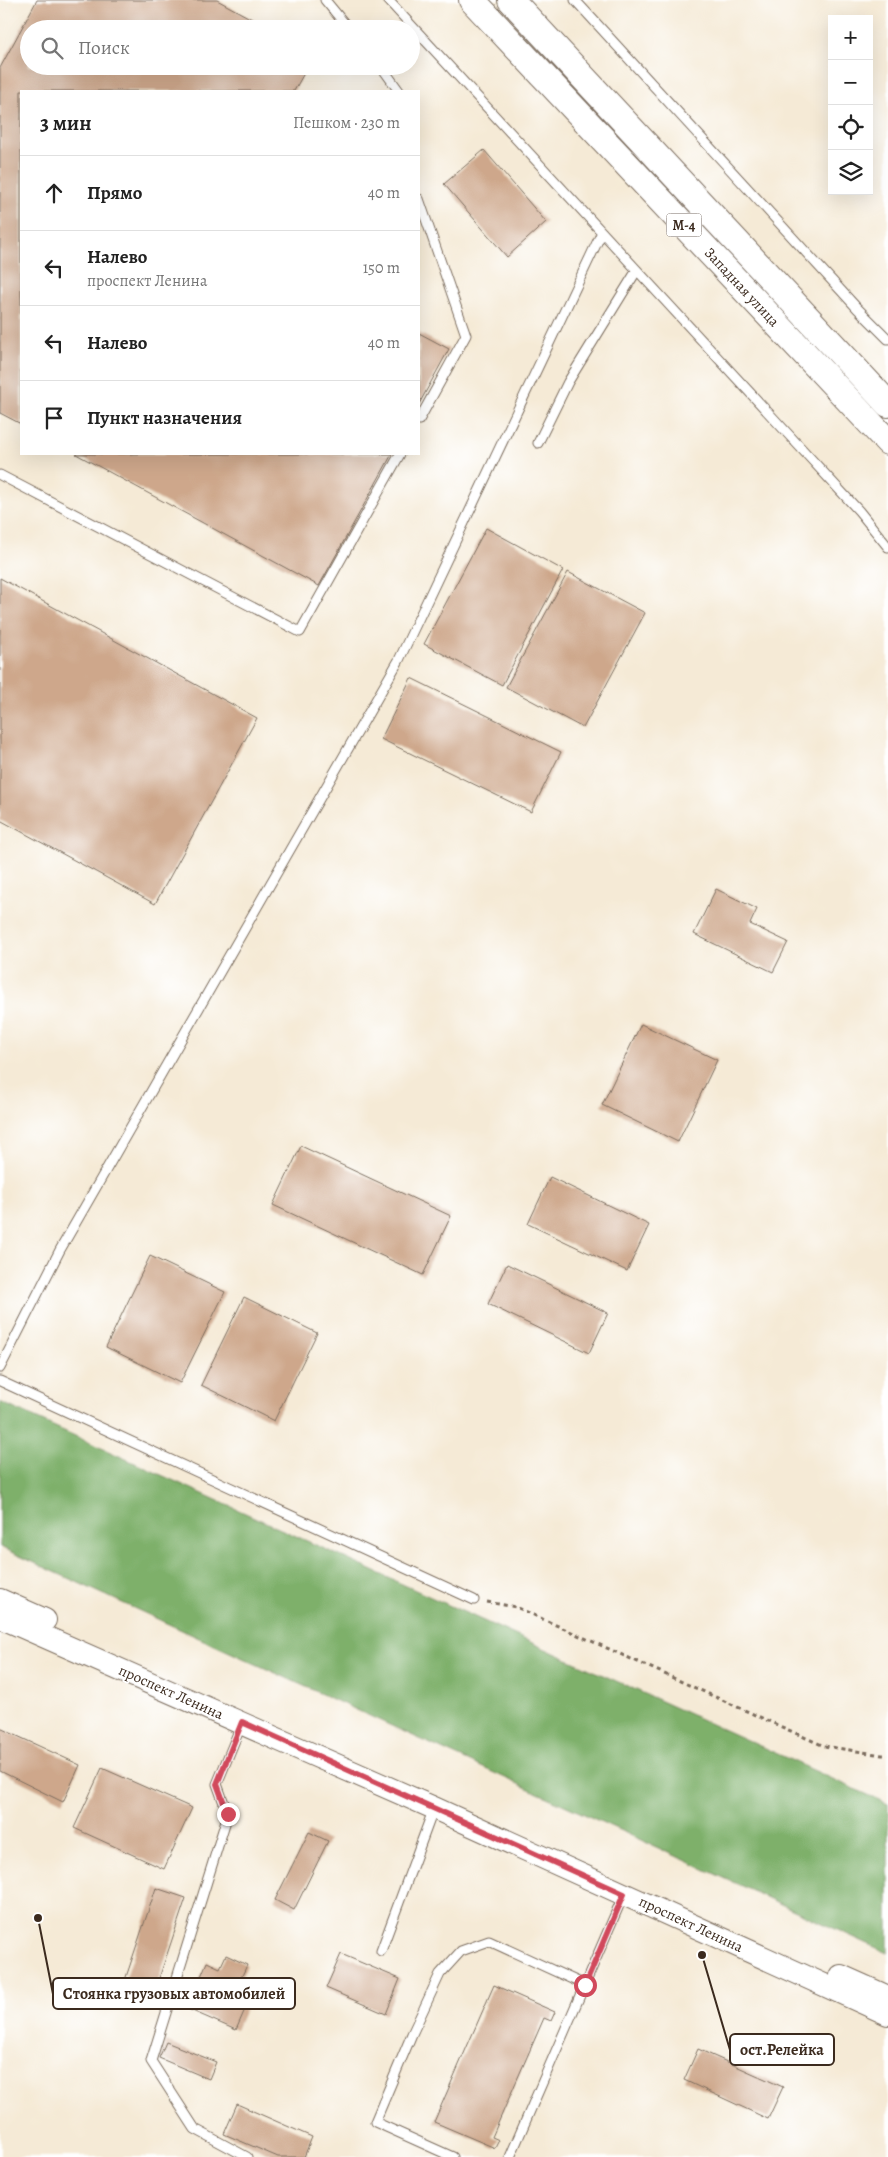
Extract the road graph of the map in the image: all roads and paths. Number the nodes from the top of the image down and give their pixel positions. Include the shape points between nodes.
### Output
1 (325, 0) edge
2 (388, 0) edge
3 (472, 0) edge
4 (511, 0) edge
5 (575, 0) edge
6 (342, 20) edge
7 (406, 20) edge
8 (420, 35) edge
9 (387, 75) edge
10 (398, 90) edge
11 (420, 201) edge
12 (602, 232) junction
13 (637, 270) junction
14 (888, 339) edge
15 (888, 404) edge
16 (420, 418) edge
17 (888, 442) edge
18 (538, 443) dead end
19 (399, 455) edge
20 (0, 476) edge
21 (888, 547) edge
22 (0, 1368) edge
23 (0, 1382) edge
24 (0, 1600) edge
25 (474, 1600) joint
26 (0, 1617) edge
27 (242, 1722) junction
28 (888, 1755) edge
29 (434, 1808) junction
30 (624, 1894) junction
31 (381, 1951) dead end
32 (585, 1985) junction
33 (888, 1997) edge
34 (888, 2014) edge
35 (247, 2157) edge
36 (452, 2157) edge
37 (510, 2157) edge

1 - 6 lane
2 - 7 lane
3 - 17 main road, Западная улица / М-4
4 - 15 main road, Западная улица / М-4
5 - 14 lane
8 - 12 lane
9 - 10 lane
11 - 16 lane via 466,335
12 - 13 lane
12 - 22 lane via 399,660 60,1250
13 - 18 lane via 568,382
13 - 21 lane via 859,511
19 - 20 lane via 300,632
23 - 25 lane
24 - 33 main road, проспект Ленина
25 - 28 path via 516,1607 824,1746
26 - 27 main road, проспект Ленина
27 - 29 main road, проспект Ленина
27 - 35 lane via 217,1784 228,1814 151,2061 195,2129
29 - 30 main road, проспект Ленина
29 - 31 lane
30 - 32 lane
30 - 34 main road, проспект Ленина
32 - 36 lane via 489,1941 461,1951 440,1974 375,2122
32 - 37 lane

